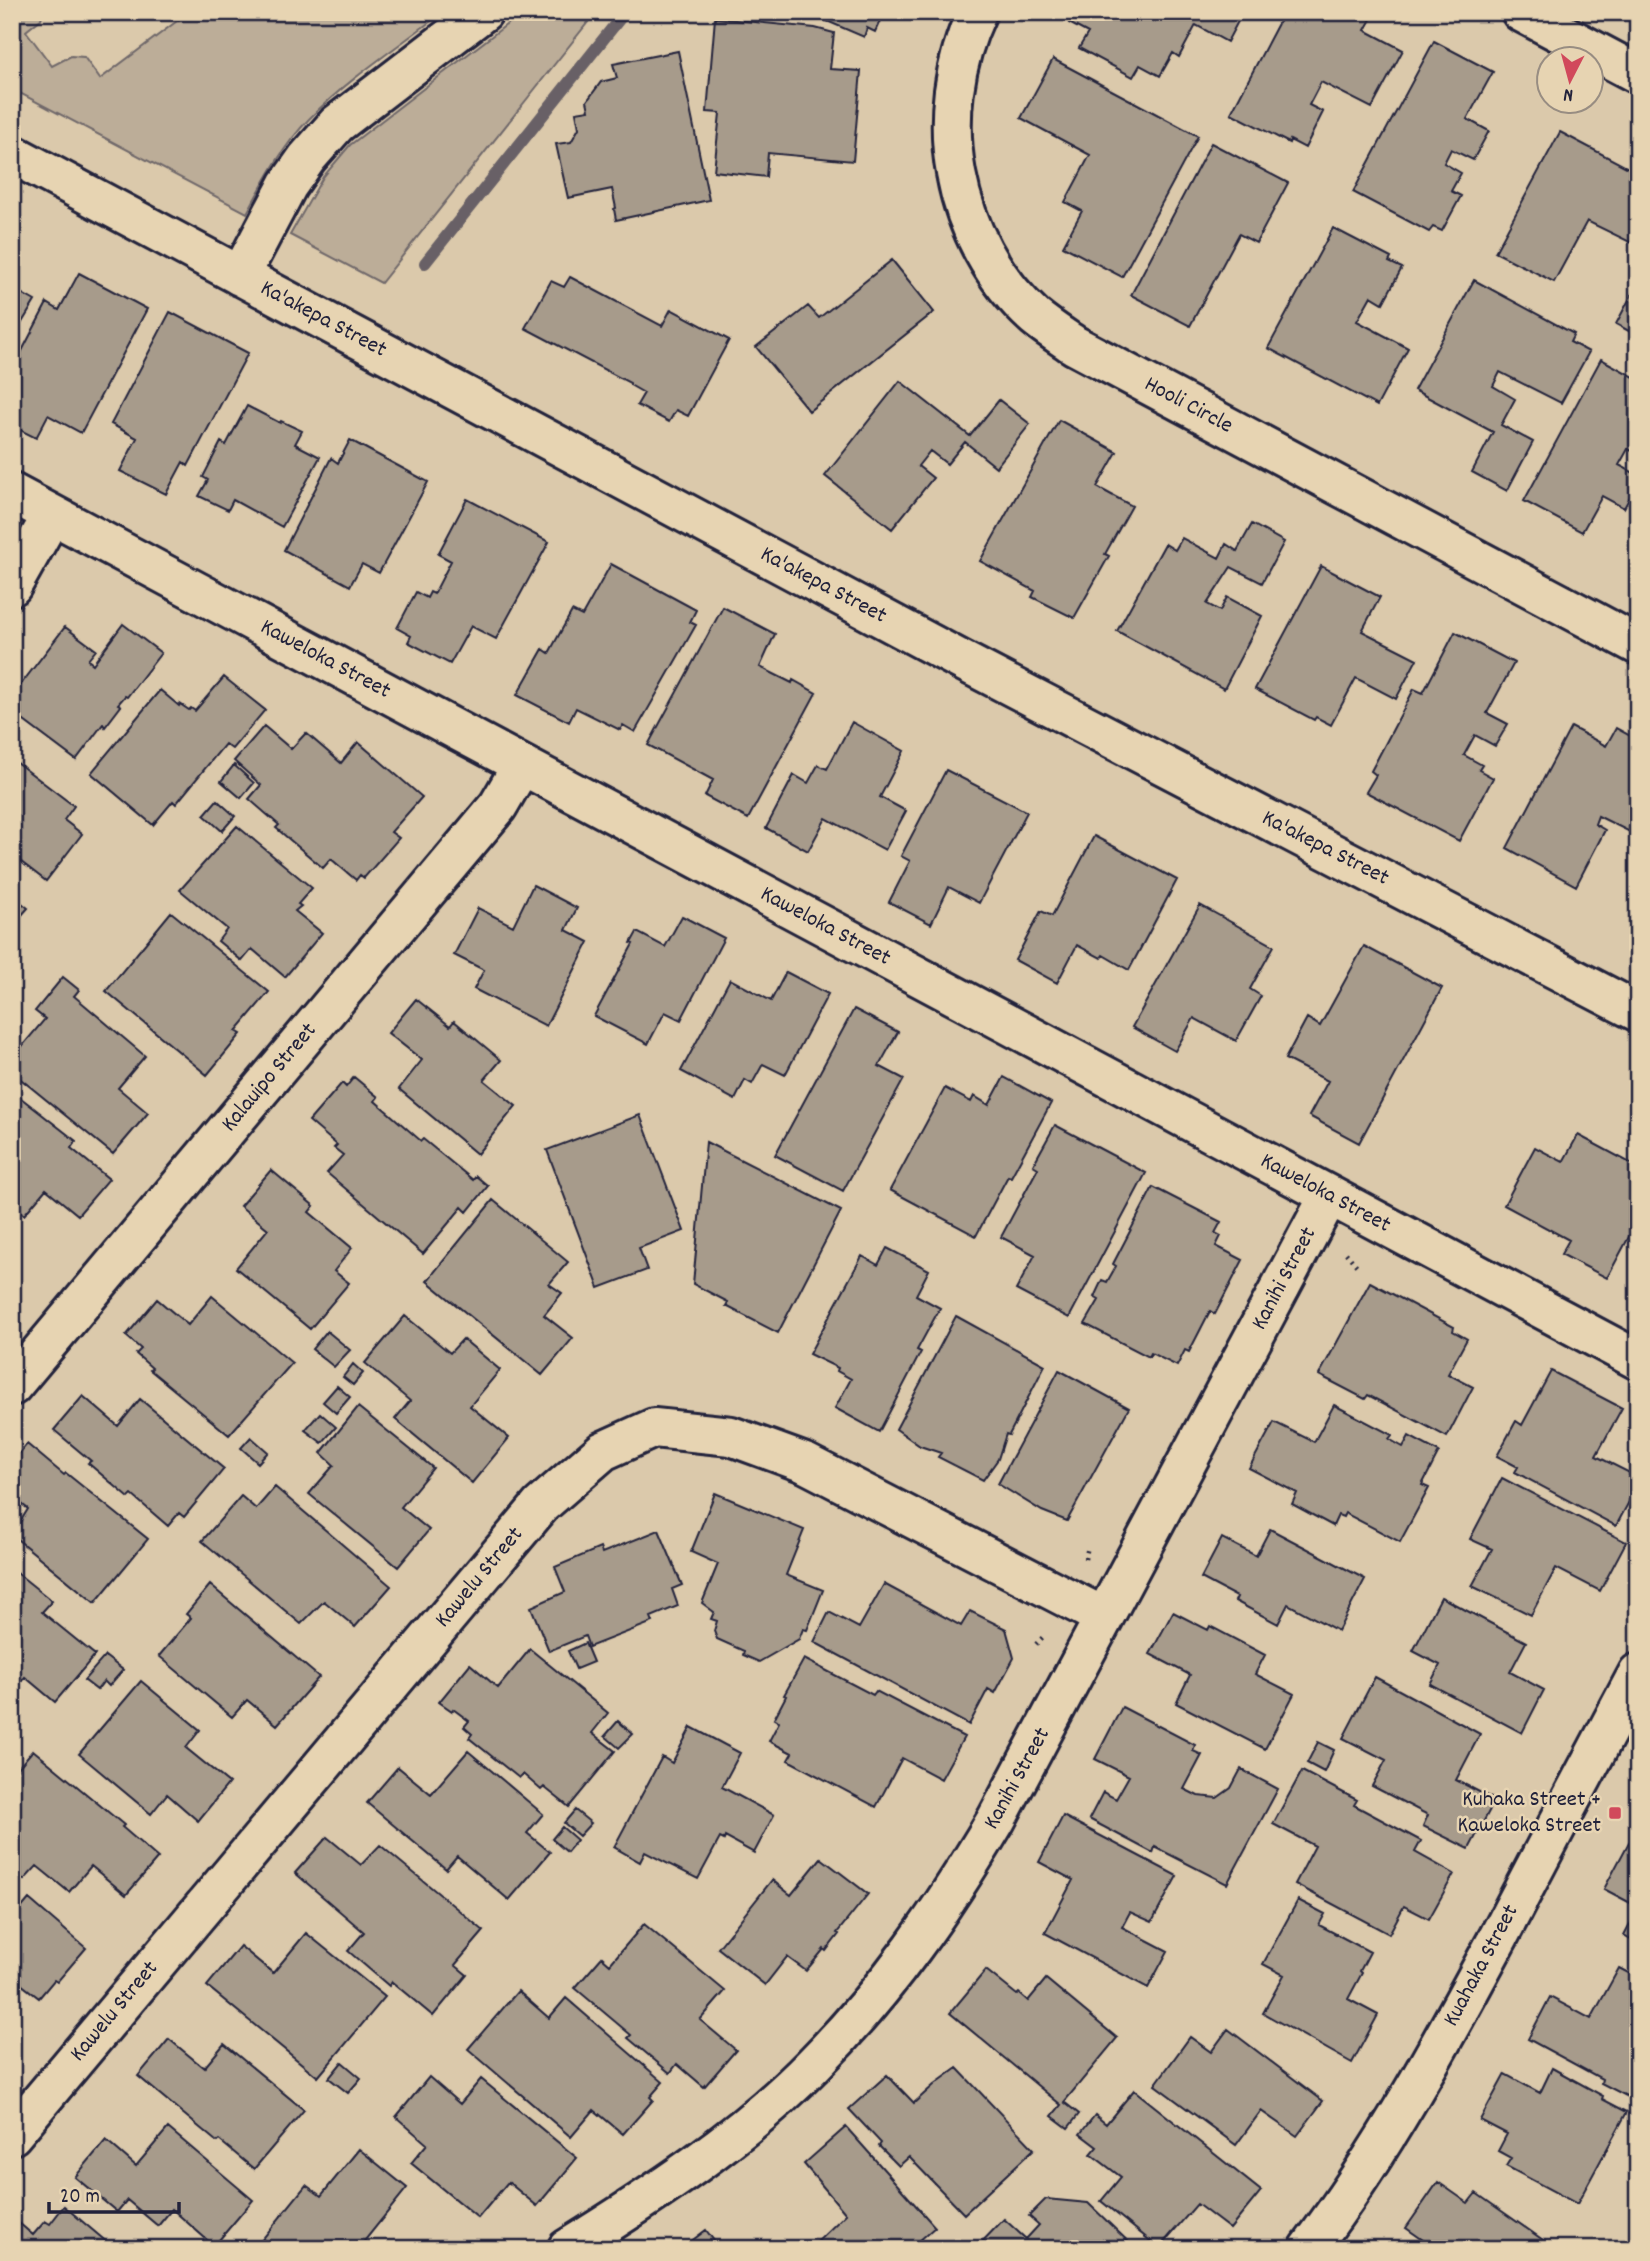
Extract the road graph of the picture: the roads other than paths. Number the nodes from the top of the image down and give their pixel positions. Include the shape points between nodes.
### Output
1 (483, 12) edge
2 (977, 12) edge
3 (1521, 12) edge
4 (1638, 74) edge
5 (12, 154) edge
6 (240, 276) junction
7 (12, 494) edge
8 (52, 514) junction
9 (12, 586) edge
10 (1638, 645) edge
11 (522, 765) junction
12 (1638, 1012) edge
13 (1329, 1196) junction
14 (1638, 1360) edge
15 (12, 1386) edge
16 (1104, 1618) junction
17 (1638, 1674) edge
18 (12, 2134) edge
19 (567, 2249) edge
20 (1309, 2249) edge

1 - 6 street via 337,124 288,185
2 - 10 street, Hooli Circle via 953,94 951,136 957,184 990,262 1035,316 1097,358
3 - 4 street
5 - 6 street, Ka'akepa Street
6 - 12 street, Ka'akepa Street via 961,660
7 - 8 street, Kaweloka Street
8 - 9 street
8 - 11 street, Kaweloka Street
11 - 13 street, Kaweloka Street
11 - 15 street, Kalauipo Street via 498,806
13 - 14 street, Kaweloka Street
13 - 16 street, Kanihi Street
16 - 18 street, Kawelu Street via 805,1463 731,1436 654,1428 603,1451 541,1505
16 - 19 street, Kanihi Street via 961,1879 868,2006 811,2067 716,2149
17 - 20 street, Kuahaka Street via 1449,2029 1387,2137

